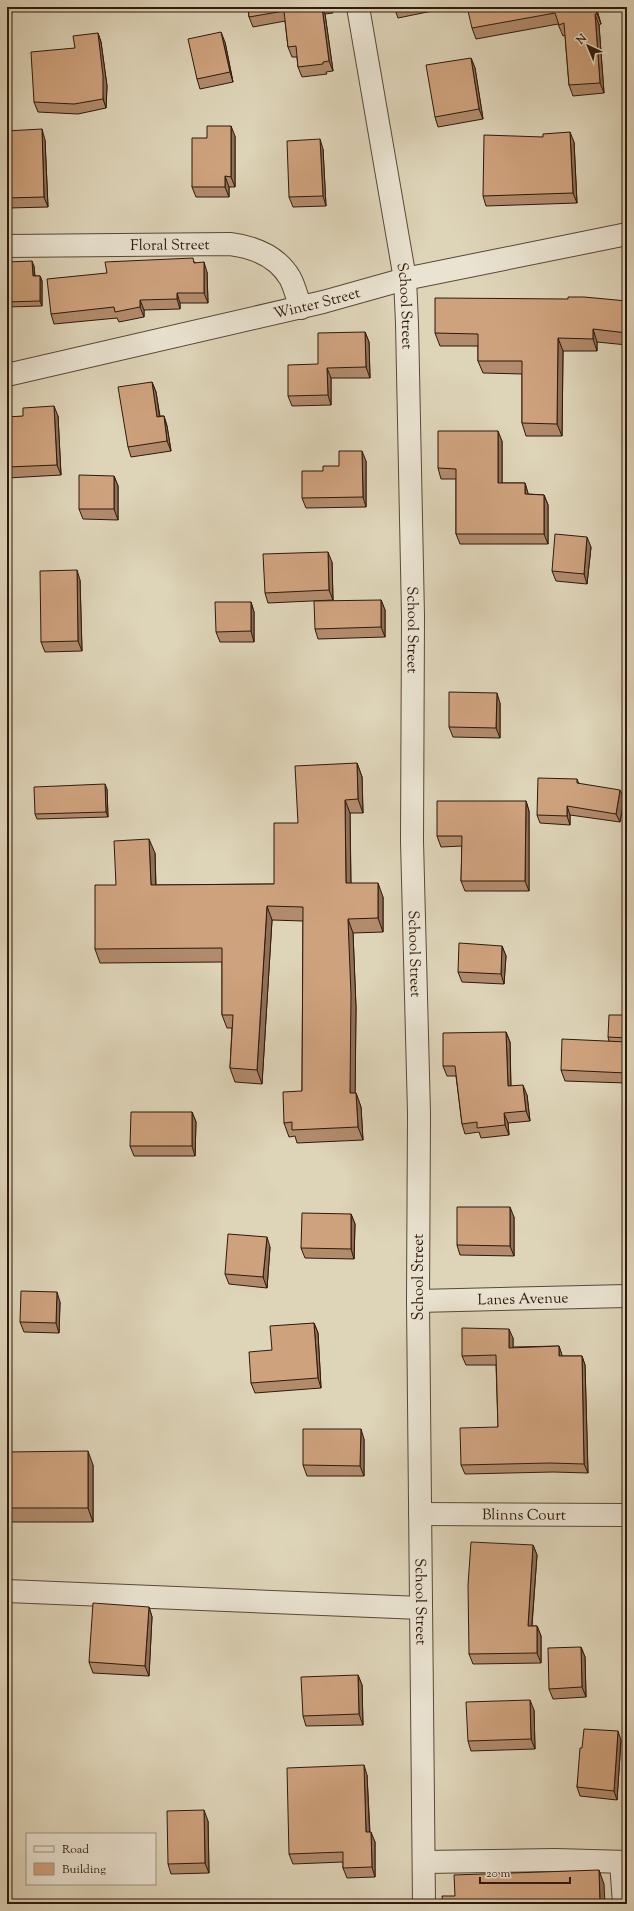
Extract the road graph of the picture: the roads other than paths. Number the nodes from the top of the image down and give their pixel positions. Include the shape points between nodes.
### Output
1 (358, 7) edge
2 (627, 234) edge
3 (7, 246) edge
4 (405, 279) junction
5 (301, 308) junction
6 (7, 375) edge
7 (627, 1296) edge
8 (418, 1301) junction
9 (420, 1514) junction
10 (627, 1515) edge
11 (7, 1590) edge
12 (421, 1608) junction
13 (424, 1862) junction
14 (624, 1862) edge
15 (424, 1904) edge
16 (624, 1904) edge

1 - 4 street, School Street
2 - 4 street, Winter Street
3 - 5 street, Floral Street via 248,246 264,253 290,278
4 - 5 street, Winter Street
4 - 8 street, School Street via 413,616 412,842 419,1113
5 - 6 street, Winter Street
7 - 8 street, Lanes Avenue
8 - 9 street, School Street
9 - 10 street, Blinns Court
9 - 12 street, School Street
11 - 12 street
12 - 13 street, School Street
13 - 14 street
13 - 15 street, School Street
14 - 16 street

